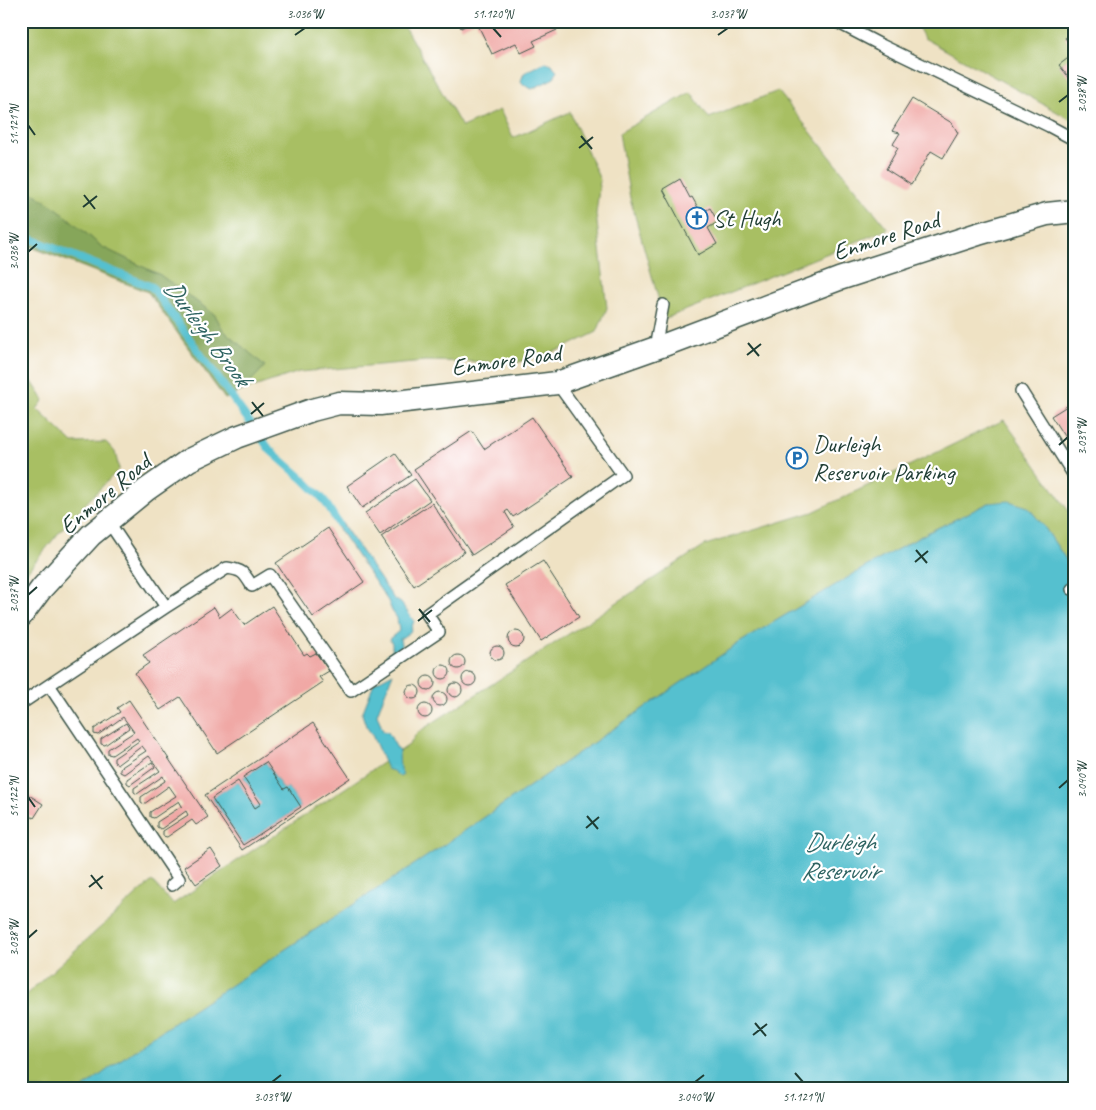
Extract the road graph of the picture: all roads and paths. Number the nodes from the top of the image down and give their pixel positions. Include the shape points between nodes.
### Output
1 (834, 21) edge
2 (1075, 140) edge
3 (1075, 210) edge
4 (663, 305) dead end
5 (655, 348) junction
6 (557, 383) junction
7 (1021, 391) dead end
8 (1075, 477) edge
9 (108, 521) junction
10 (166, 607) junction
11 (21, 616) edge
12 (50, 685) junction
13 (25, 701) dead end
14 (172, 885) dead end

1 - 2 lane
3 - 5 street, Enmore Road via 1047,214 839,279
4 - 5 lane
5 - 6 street, Enmore Road
6 - 9 street, Enmore Road via 380,404 339,404 312,410 238,436 189,460
6 - 10 lane via 623,475 427,614 439,632 351,691 270,575 252,586 239,569 227,568
7 - 8 lane
9 - 10 lane
9 - 11 street, Enmore Road via 42,588
10 - 12 lane
12 - 13 lane
12 - 14 lane via 179,879

